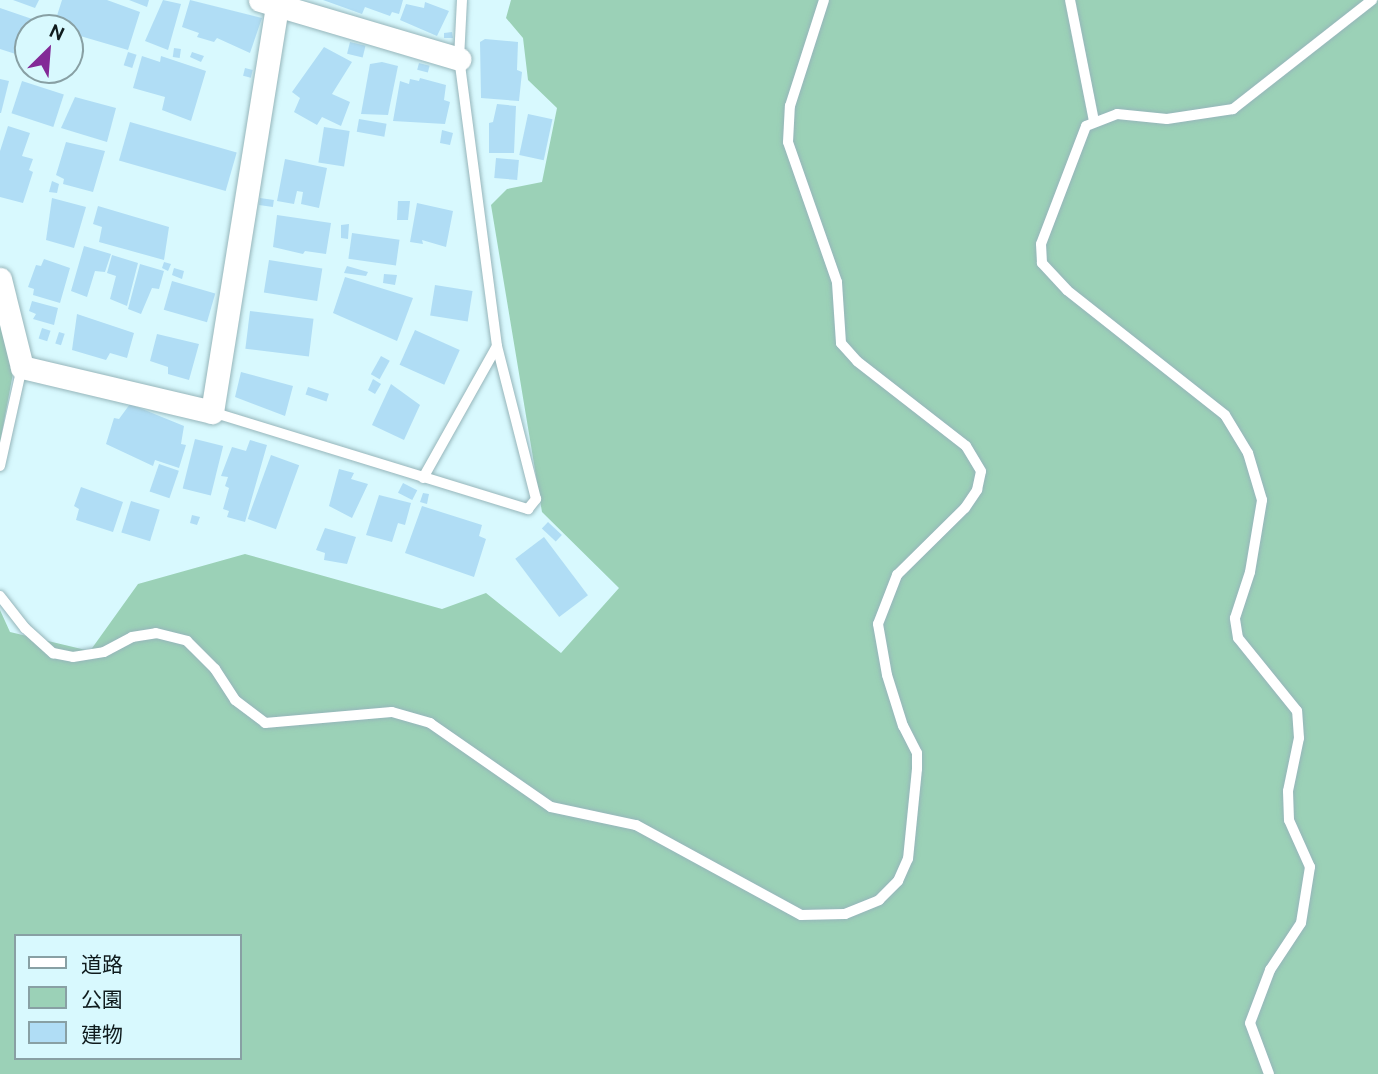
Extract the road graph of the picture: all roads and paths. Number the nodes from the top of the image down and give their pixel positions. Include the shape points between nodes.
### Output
1 (462, 0) edge
2 (824, 0) edge
3 (1070, 0) edge
4 (1371, 0) edge
5 (272, 2) edge
6 (459, 59) junction
7 (1094, 121) junction
8 (0, 279) edge
9 (497, 346) junction
10 (22, 367) junction
11 (212, 412) junction
12 (0, 466) edge
13 (423, 478) junction
14 (0, 596) edge
15 (1269, 1074) edge

1 - 6 lane
2 - 14 lane via 790,106 788,142 837,282 841,343 857,361 966,446 981,471 977,489 964,508 897,575 878,625 887,675 917,761 908,859 898,881 879,900 845,914 801,915 636,825 551,807 430,723 392,712 265,723 235,700 215,669 187,641 156,633 132,637 104,652 73,657 54,653 25,628
3 - 7 lane
4 - 7 lane via 1233,108 1167,119 1117,114
5 - 6 street
5 - 11 street
6 - 9 lane
7 - 15 lane via 1078,139 1041,244 1042,263 1068,290 1225,415 1248,453 1262,500 1253,559 1235,618 1238,638 1297,711 1299,738 1288,791 1289,820 1310,867 1301,923 1270,970 1250,1023
8 - 10 street
9 - 13 lane
9 - 13 lane via 536,499 528,509
10 - 11 street
10 - 12 lane
11 - 13 lane

